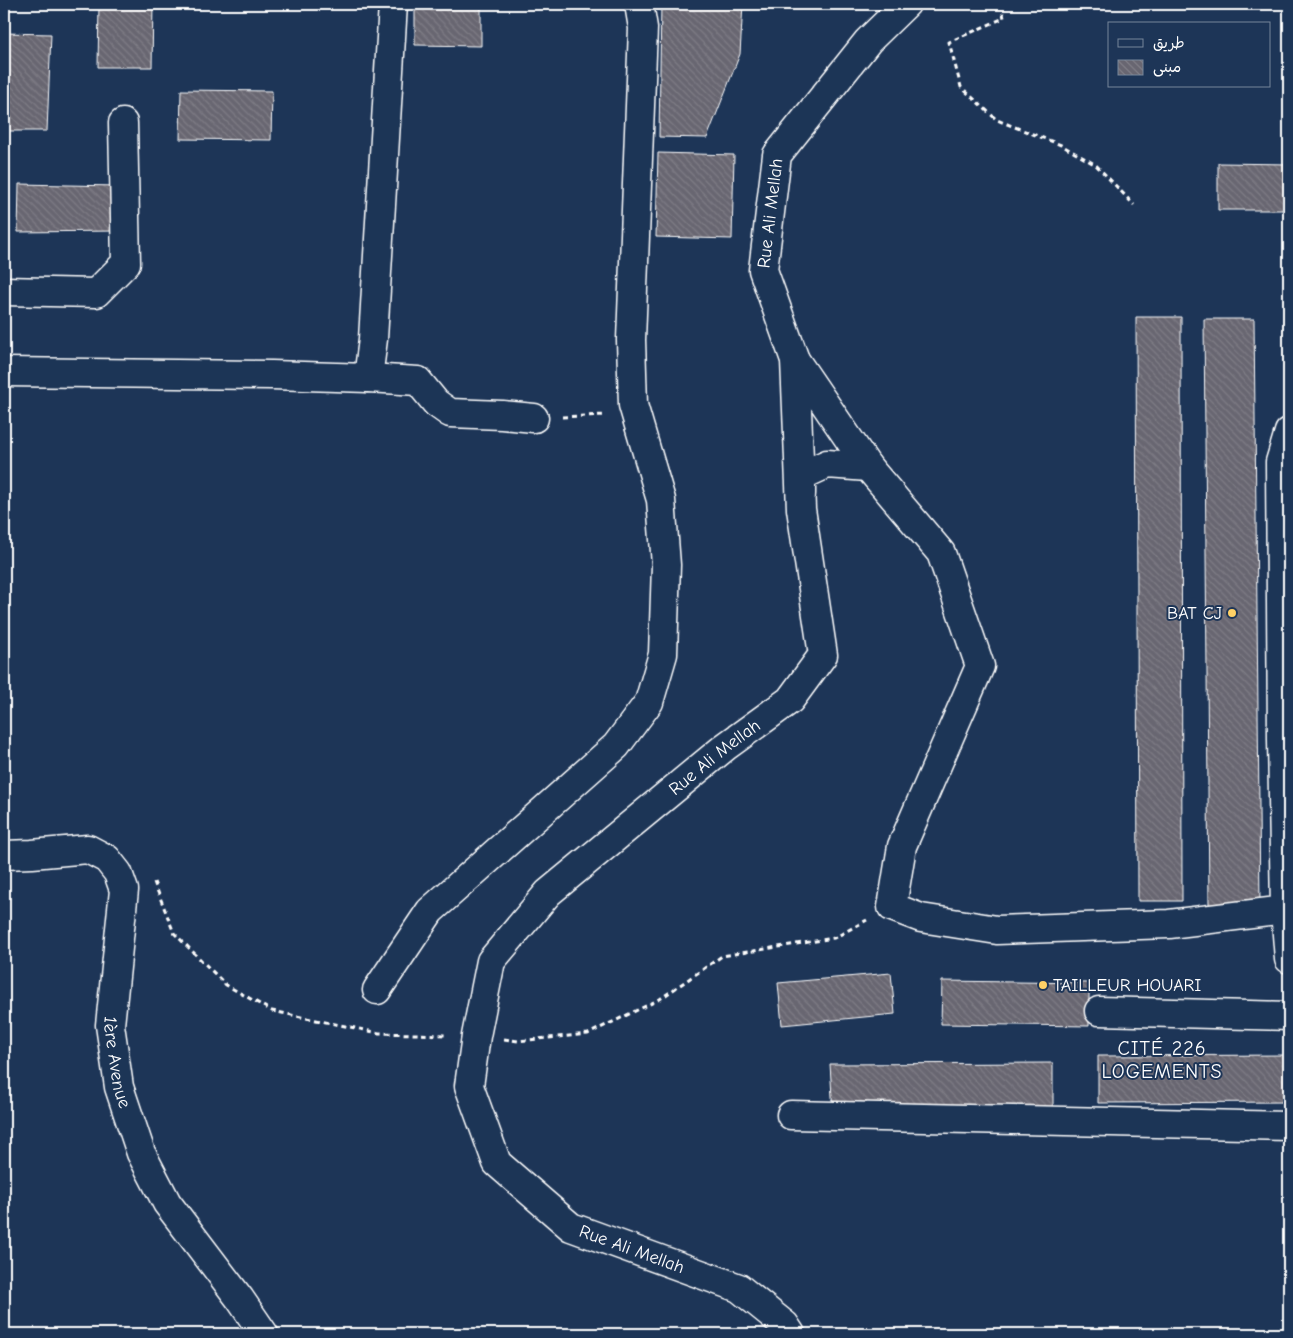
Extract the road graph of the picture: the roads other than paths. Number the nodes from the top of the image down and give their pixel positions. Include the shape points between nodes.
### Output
1 (393, 4) edge
2 (639, 4) edge
3 (906, 4) edge
4 (123, 123) dead end
5 (4, 291) edge
6 (795, 360) junction
7 (4, 372) edge
8 (368, 378) junction
9 (534, 418) road end
10 (1289, 432) edge
11 (868, 467) junction
12 (801, 508) junction
13 (1286, 739) edge
14 (4, 855) edge
15 (1285, 910) junction
16 (1289, 959) edge
17 (378, 990) dead end
18 (1098, 1011) dead end
19 (1289, 1016) edge
20 (791, 1115) dead end
21 (1289, 1126) edge
22 (264, 1334) edge
23 (791, 1334) edge

1 - 8 street
2 - 17 street via 643,28 631,340 634,405 661,500 666,564 663,654 649,702 616,746 430,911
3 - 6 street, Rue Ali Mellah via 868,41 777,156 763,270
4 - 5 street via 126,263 96,293
6 - 11 street
6 - 12 street, Rue Ali Mellah
7 - 8 street
8 - 9 street via 418,381 436,403 450,413
10 - 13 street via 1280,462
11 - 12 street via 827,464 801,476
11 - 15 street via 940,552 980,666 902,846 892,907 921,918 997,930 1169,924
12 - 23 street, Rue Ali Mellah via 823,655 790,700 725,748 548,893 491,961 468,1086 496,1163 571,1226 738,1288 785,1325
13 - 15 street
14 - 22 street, 1ère Avenue via 88,849 107,859 118,873 124,890 110,1025 119,1087 141,1153 167,1203
15 - 16 street
18 - 19 street
20 - 21 street

